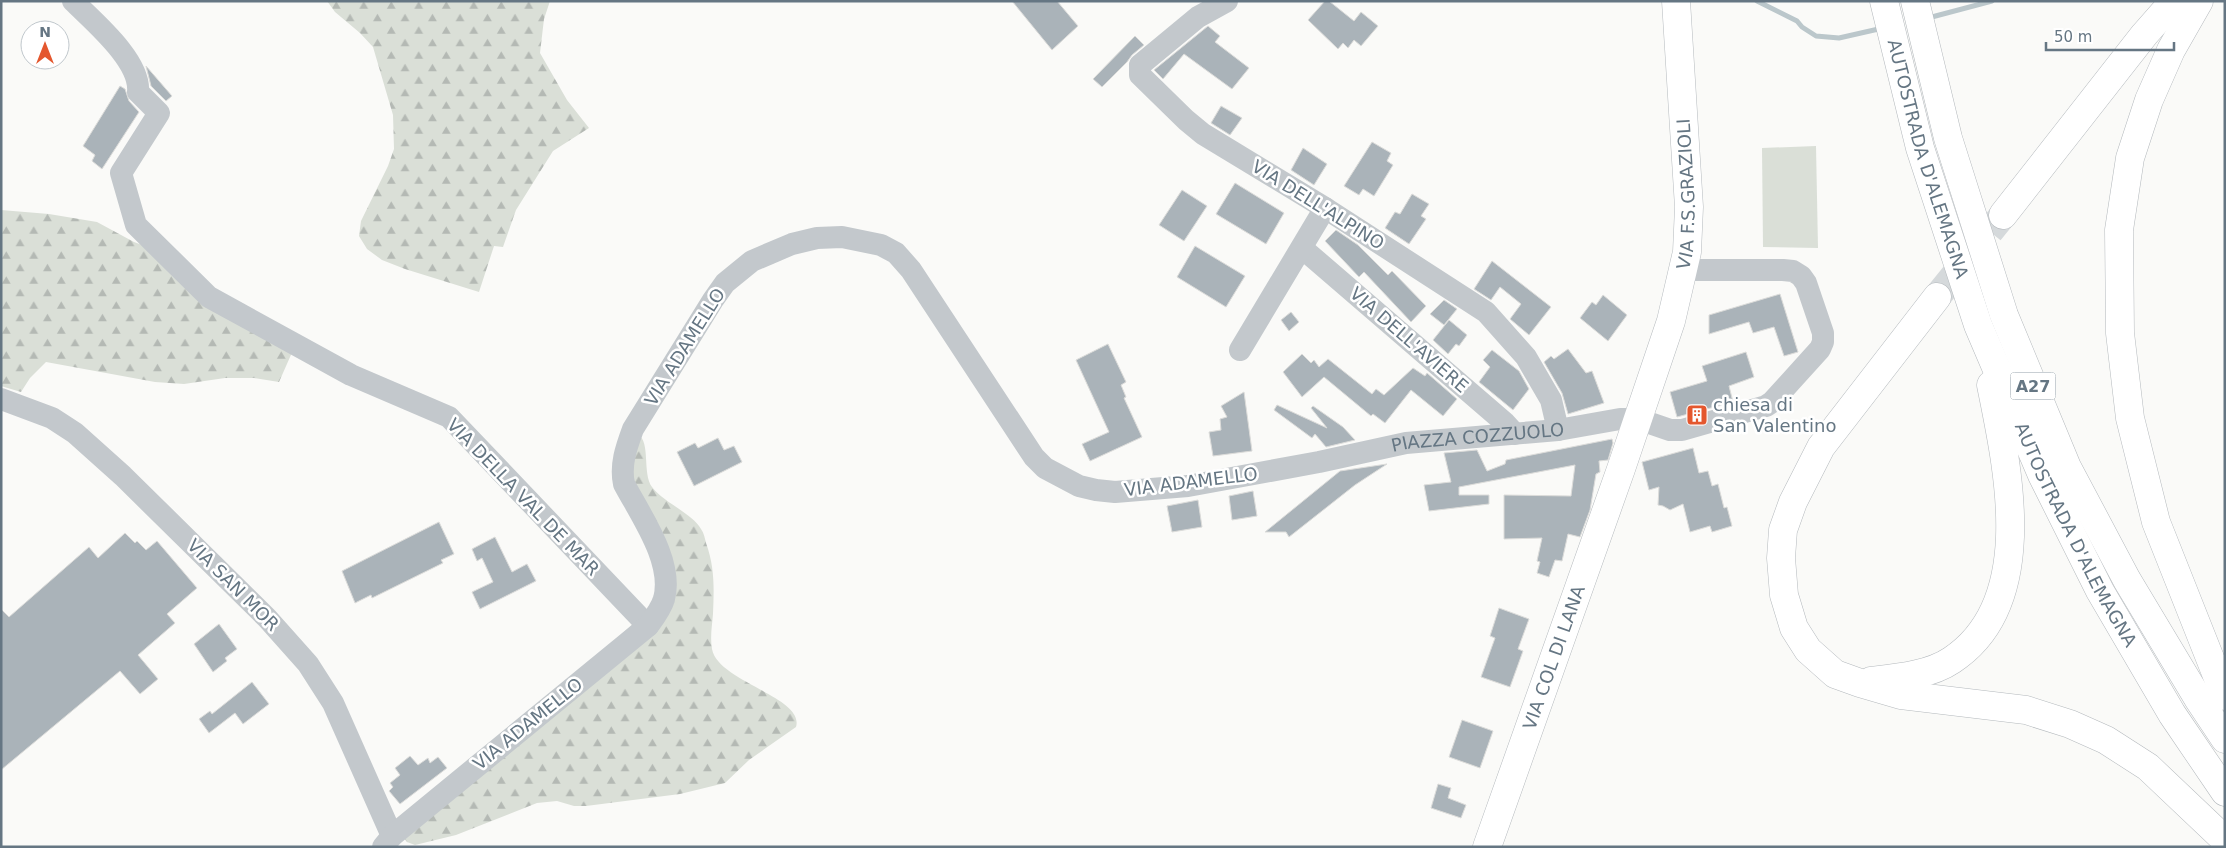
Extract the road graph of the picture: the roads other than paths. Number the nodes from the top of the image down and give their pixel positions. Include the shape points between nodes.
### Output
1 (73, 1) edge
2 (1227, 1) edge
3 (1676, 1) edge
4 (1884, 1) edge
5 (1915, 1) edge
6 (2174, 1) edge
7 (2200, 1) edge
8 (1325, 208) junction
9 (2003, 215) tunnel mouth
10 (1302, 248) junction
11 (1684, 270) junction
12 (1937, 297) tunnel mouth
13 (1978, 325) junction
14 (1240, 350) dead end
15 (1, 399) edge
16 (1638, 419) junction
17 (1558, 430) junction
18 (1515, 434) junction
19 (1319, 462) joint
20 (648, 626) junction
21 (1860, 683) junction
22 (2225, 696) edge
23 (2225, 739) edge
24 (2225, 792) edge
25 (2225, 840) edge
26 (387, 842) edge
27 (1487, 847) edge

1 - 20 street, VIA DELLA VAL DE MAR via 119,46 139,82 138,92 159,113 121,173 136,225 209,297 351,375 449,417
2 - 8 street, VIA DELL'ALPINO via 1198,17 1140,65 1140,75 1204,134
3 - 11 main road, VIA F.S.GRAZIOLI via 1689,207
4 - 13 main road, AUTOSTRADA D'ALEMAGNA / A27 via 1920,148
5 - 23 main road, AUTOSTRADA D'ALEMAGNA / A27 via 1948,138 2004,315 2064,458 2127,580
6 - 9 main road
7 - 22 main road via 2149,100 2130,158 2119,230 2120,333 2130,418 2156,522
8 - 10 street
8 - 17 street, VIA DELL'ALPINO via 1486,312 1526,357 1551,400
10 - 14 street
10 - 18 street, VIA DELL'AVIERE
11 - 16 main road, VIA F.S.GRAZIOLI
11 - 16 street via 1793,271 1806,283 1823,342 1772,402 1759,409 1682,430 1670,430
12 - 21 main road, A27 via 1821,447 1793,502 1783,530 1784,595 1794,628 1808,650 1835,674
13 - 21 main road, A27 via 2008,482 2008,545 1999,600 1976,641 1951,661 1912,676
13 - 24 main road, AUTOSTRADA D'ALEMAGNA / A27 via 2042,475 2100,591 2172,714
15 - 26 street, VIA SAN MOR via 52,418 75,434 123,476 267,618 308,664 333,703
16 - 17 street, PIAZZA COZZUOLO
16 - 27 main road, VIA COL DI LANA
17 - 18 street, PIAZZA COZZUOLO
18 - 19 street, PIAZZA COZZUOLO via 1406,443
19 - 20 street, VIA ADAMELLO via 1188,486 1114,492 1079,486 1045,468 1034,457 911,270 896,253 864,240 842,237 800,242 752,261 725,283 626,448 621,471 624,484 659,551 666,577 664,600
20 - 26 street, VIA ADAMELLO
21 - 25 main road, A27 via 1901,695 2026,710 2070,724 2106,740 2148,767

